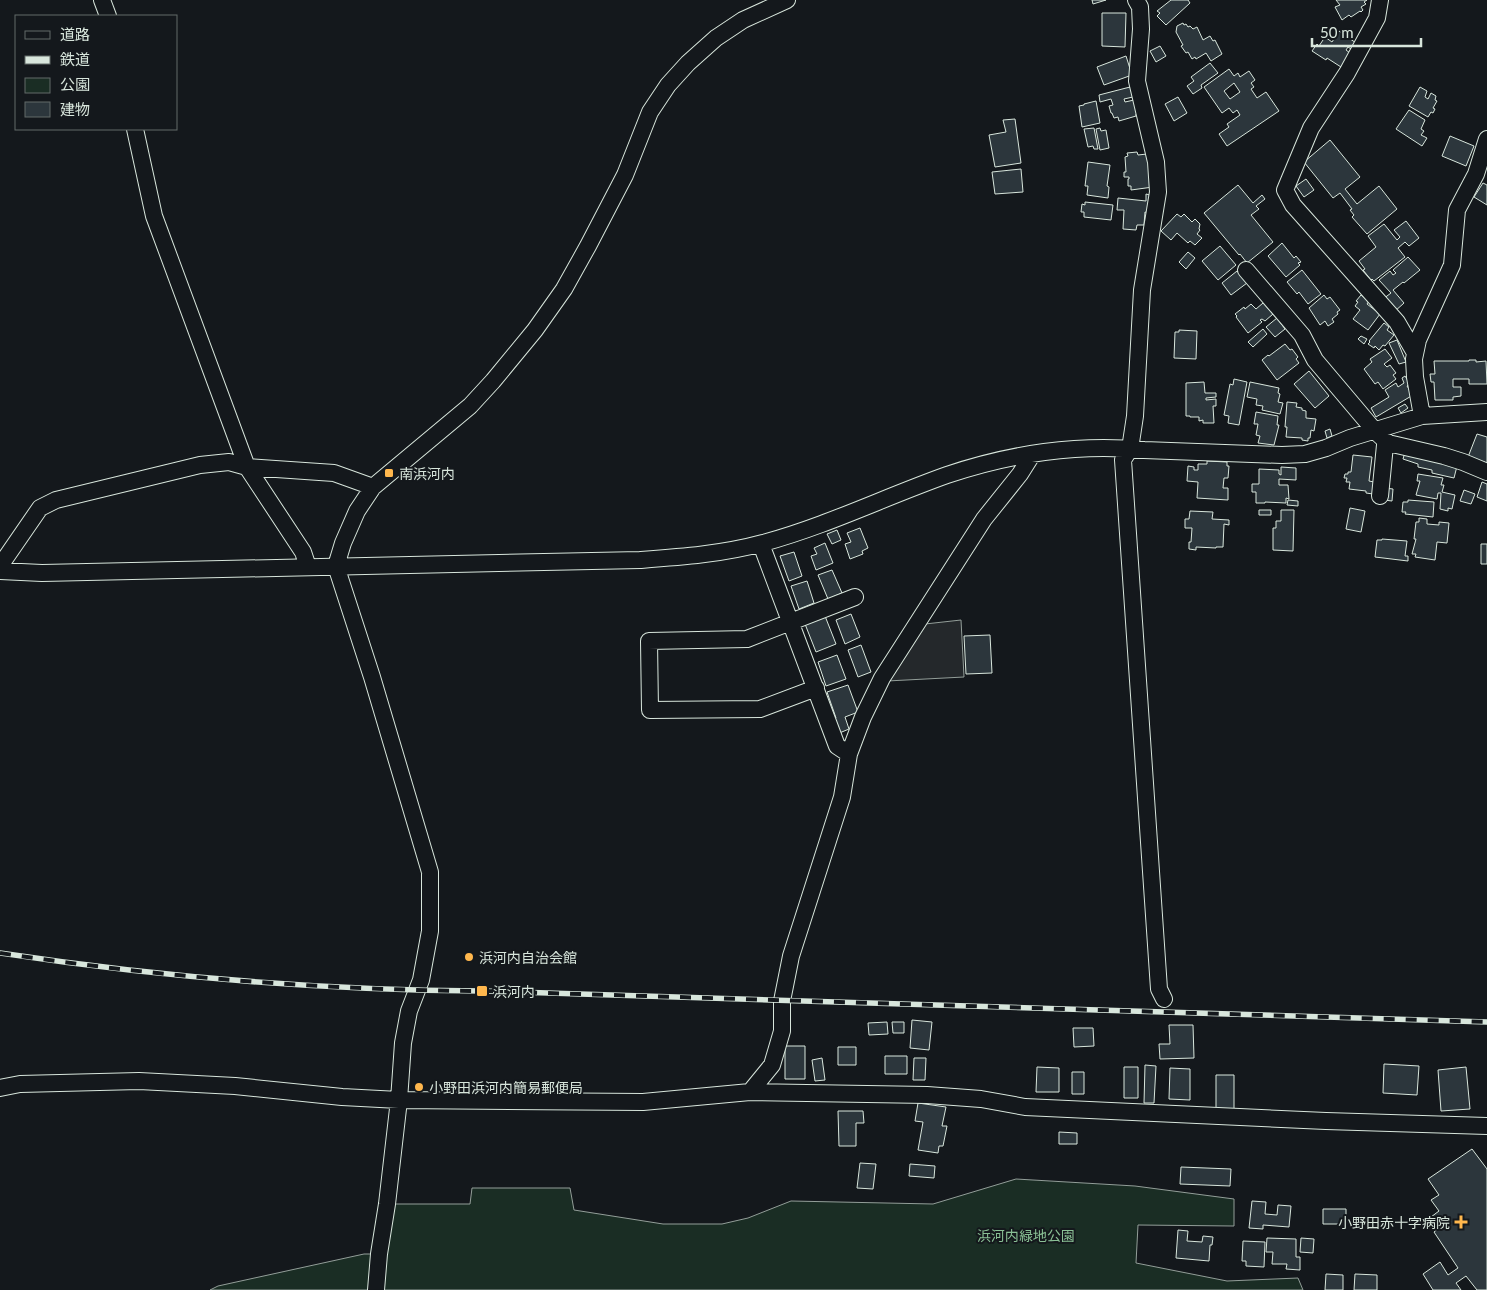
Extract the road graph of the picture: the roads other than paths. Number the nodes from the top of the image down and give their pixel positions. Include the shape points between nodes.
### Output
1 (102, 0) edge
2 (786, 0) edge
3 (1136, 0) edge
4 (1380, 0) edge
5 (108, 15) edge
6 (135, 130) edge
7 (1487, 139) edge
8 (1246, 270) dead end
9 (1415, 353) junction
10 (1487, 412) edge
11 (1422, 416) junction
12 (1375, 431) junction
13 (1388, 443) junction
14 (1130, 449) junction
15 (1032, 455) junction
16 (247, 467) junction
17 (1487, 472) edge
18 (373, 487) junction
19 (1380, 496) dead end
20 (761, 544) junction
21 (0, 566) edge
22 (336, 566) junction
23 (308, 567) junction
24 (0, 571) edge
25 (856, 597) dead end
26 (791, 622) junction
27 (816, 688) junction
28 (849, 754) junction
29 (1164, 999) dead end
30 (0, 1088) edge
31 (750, 1092) junction
32 (399, 1100) junction
33 (1487, 1126) edge
34 (376, 1290) edge

1 - 5 street
2 - 18 street via 743,20 716,38 668,85 650,112 625,175 588,246 564,289 535,330 470,406
3 - 14 street via 1140,7 1141,29 1136,81 1156,162 1158,192 1142,290 1135,416
4 - 9 street via 1377,18 1347,73 1311,128 1285,190 1294,205 1397,322
6 - 16 street via 154,216
7 - 9 street via 1476,174 1457,210 1452,265
8 - 12 street via 1302,335 1315,360
9 - 11 street via 1415,378
10 - 11 street
11 - 12 street
12 - 13 street
12 - 14 street via 1305,454
13 - 17 street via 1444,456
13 - 19 street via 1385,445
14 - 15 street via 1078,448
14 - 29 street via 1124,460 1158,979
15 - 20 street via 990,462 948,475
15 - 28 street via 984,519 882,678
16 - 18 street via 334,473
16 - 21 street via 229,462 200,465 56,500 40,508
16 - 23 street via 303,552
18 - 22 street via 357,511
20 - 22 street via 640,560
20 - 26 street
22 - 23 street
22 - 32 street via 430,872 430,930 421,980 409,1011 403,1043
23 - 24 street via 42,573
25 - 26 street
26 - 27 street
26 - 27 street via 747,639 649,641 650,710 760,709
27 - 28 street via 837,746
28 - 31 street via 842,797 791,956 782,1001 782,1031 772,1065
30 - 32 street via 20,1084 139,1081
31 - 32 street via 643,1102
31 - 33 street via 927,1095 1025,1107
32 - 34 street

